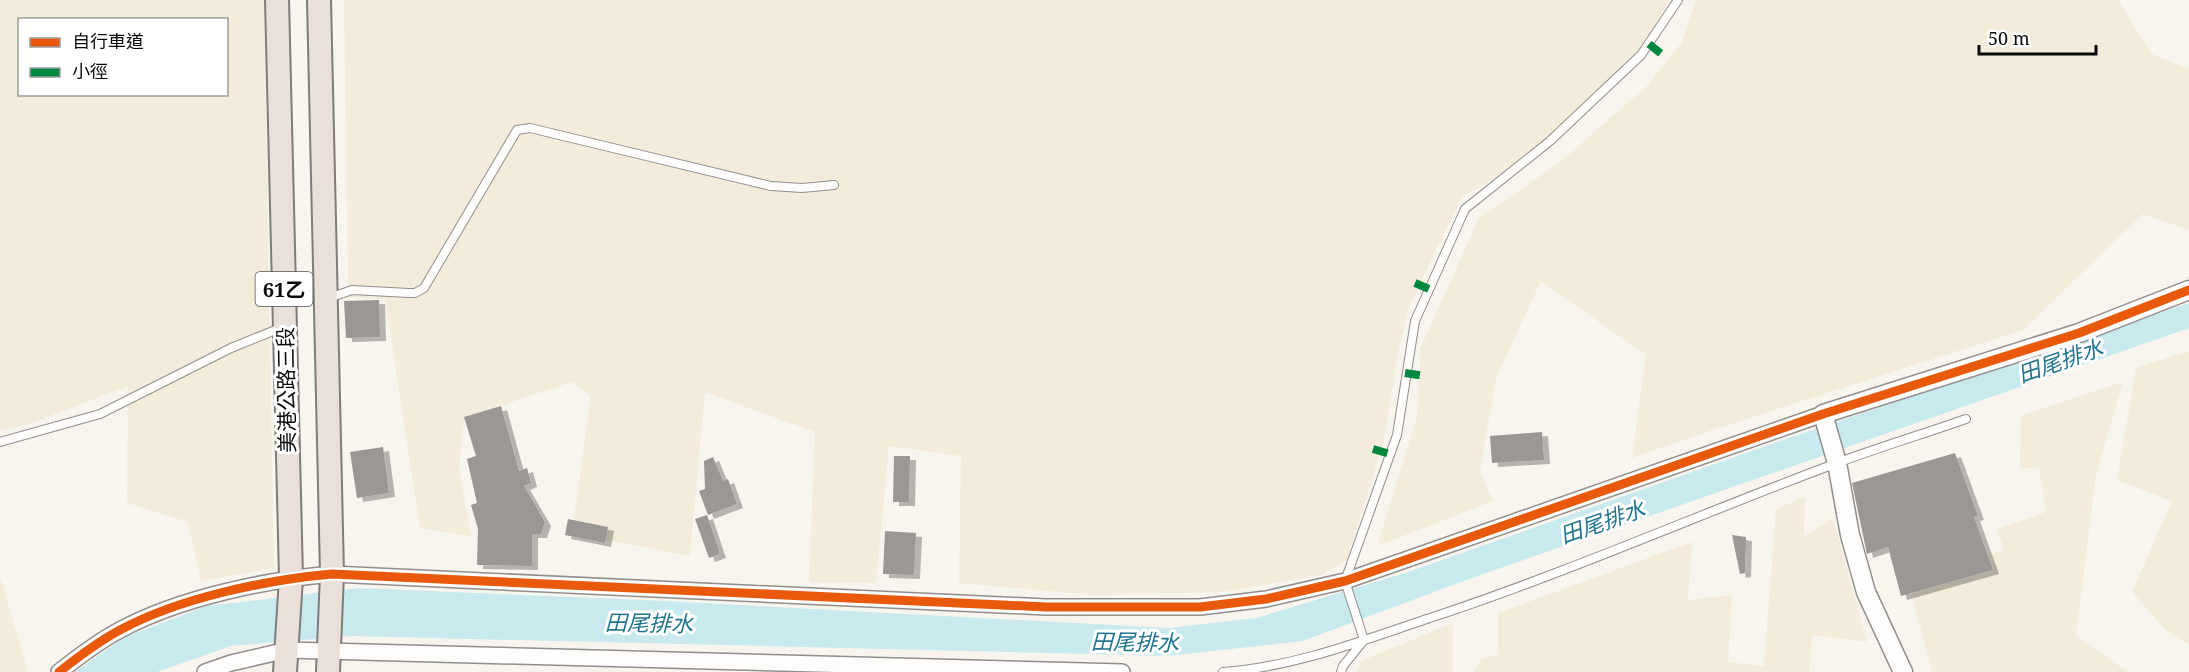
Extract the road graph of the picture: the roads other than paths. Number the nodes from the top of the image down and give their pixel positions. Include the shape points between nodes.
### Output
1 (277, 0) edge
2 (319, 0) edge
3 (1678, 0) edge
4 (834, 185) dead end
5 (2189, 290) edge
6 (325, 300) junction
7 (284, 326) junction
8 (1823, 414) junction
9 (1966, 419) dead end
10 (0, 442) edge
11 (1838, 463) junction
12 (332, 574) junction
13 (291, 578) junction
14 (1345, 581) junction
15 (1364, 640) junction
16 (286, 661) edge
17 (329, 661) edge
18 (59, 672) edge
19 (205, 672) edge
20 (1122, 672) edge
21 (1223, 672) edge
22 (1341, 672) edge
23 (1903, 672) edge

1 - 7 main road, 美港公路三段 / 61乙
2 - 6 main road, 美港公路三段 / 61乙
3 - 14 lane via 1641,55 1550,141 1466,209 1415,321 1397,435
4 - 6 lane via 771,186 530,128 517,130 424,288 415,293 352,290
5 - 8 street via 2079,333
6 - 12 main road, 美港公路三段 / 61乙
7 - 10 lane via 99,414
7 - 13 main road, 美港公路三段 / 61乙
8 - 11 street
8 - 14 street
9 - 11 lane
11 - 15 lane via 1496,596
11 - 23 street via 1850,535 1866,592
12 - 13 street
12 - 14 street via 1046,607 1200,607 1266,599
12 - 17 main road, 美港公路三段 / 61乙
13 - 16 main road, 美港公路三段 / 61乙
13 - 18 street via 165,611 120,630
14 - 15 lane
15 - 21 lane via 1294,660
15 - 22 lane
16 - 17 street
16 - 19 street via 231,663
17 - 20 street

